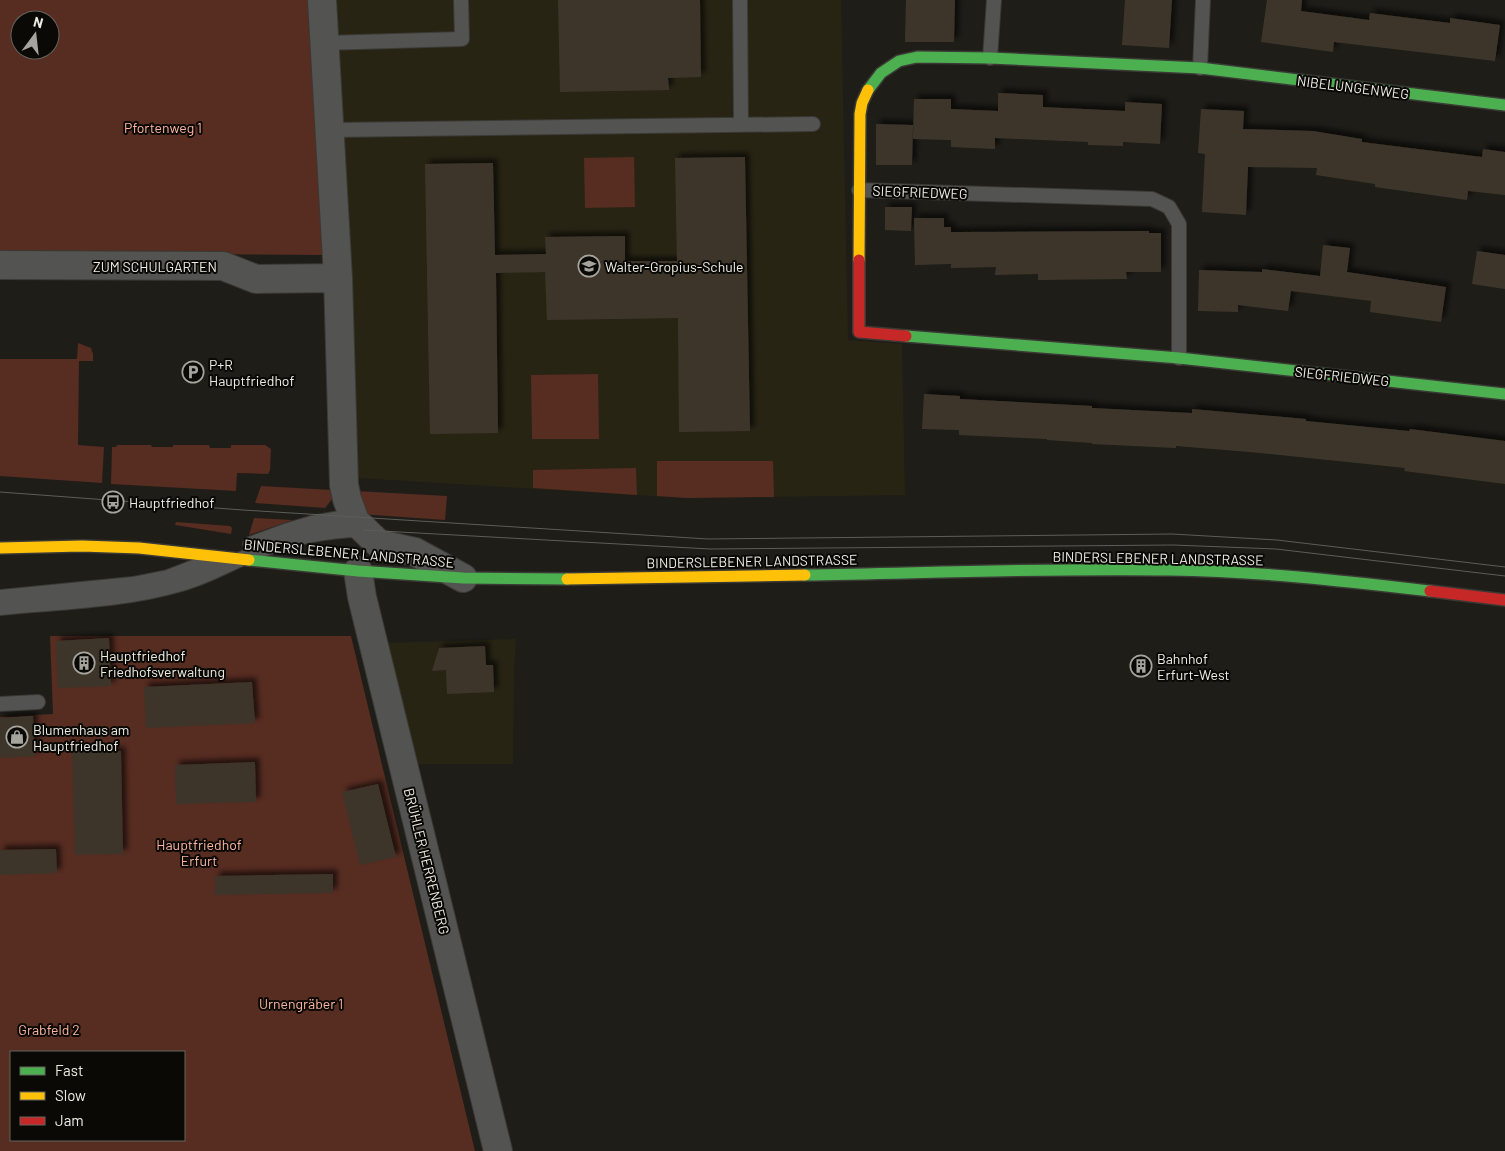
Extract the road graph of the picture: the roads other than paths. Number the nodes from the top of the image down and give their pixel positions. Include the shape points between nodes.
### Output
1 (322, 0) edge
2 (461, 0) edge
3 (740, 0) edge
4 (994, 0) edge
5 (1203, 0) edge
6 (324, 43) junction
7 (990, 58) junction
8 (1200, 68) junction
9 (1505, 105) edge
10 (813, 124) dead end
11 (741, 125) junction
12 (330, 130) junction
13 (859, 190) junction
14 (0, 265) edge
15 (338, 278) junction
16 (1179, 358) junction
17 (1505, 394) edge
18 (358, 523) junction
19 (0, 548) edge
20 (220, 557) junction
21 (240, 559) junction
22 (358, 571) junction
23 (463, 578) junction
24 (0, 597) edge
25 (1505, 600) edge
26 (0, 608) edge
27 (38, 702) dead end
28 (0, 704) edge
29 (498, 1151) edge

1 - 6 street
2 - 6 lane via 462,39
3 - 11 lane
4 - 7 lane
5 - 8 lane
6 - 12 street
7 - 8 street, NIBELUNGENWEG
7 - 13 street, NIBELUNGENWEG via 917,57 899,62 881,73 862,103
8 - 9 street, NIBELUNGENWEG
10 - 11 lane
11 - 12 lane
12 - 15 street
13 - 16 street, SIEGFRIEDWEG via 859,332
13 - 16 lane, SIEGFRIEDWEG via 1152,199 1169,207 1179,224
14 - 15 street, ZUM SCHULGARTEN via 223,266 256,279
15 - 18 street via 344,484
16 - 17 street, SIEGFRIEDWEG
18 - 20 lane via 312,523 285,530
18 - 21 lane via 286,541
18 - 23 street via 379,544 415,552
19 - 20 street, BINDERSLEBENER LANDSTRASSE via 139,548
20 - 21 street, BINDERSLEBENER LANDSTRASSE
20 - 24 lane via 168,577 133,584
21 - 22 street, BINDERSLEBENER LANDSTRASSE
21 - 26 lane via 182,584 134,595
22 - 23 street, BINDERSLEBENER LANDSTRASSE
22 - 29 street, BRÜHLER HERRENBERG
23 - 25 street, BINDERSLEBENER LANDSTRASSE via 1170,570 1305,577
27 - 28 lane

